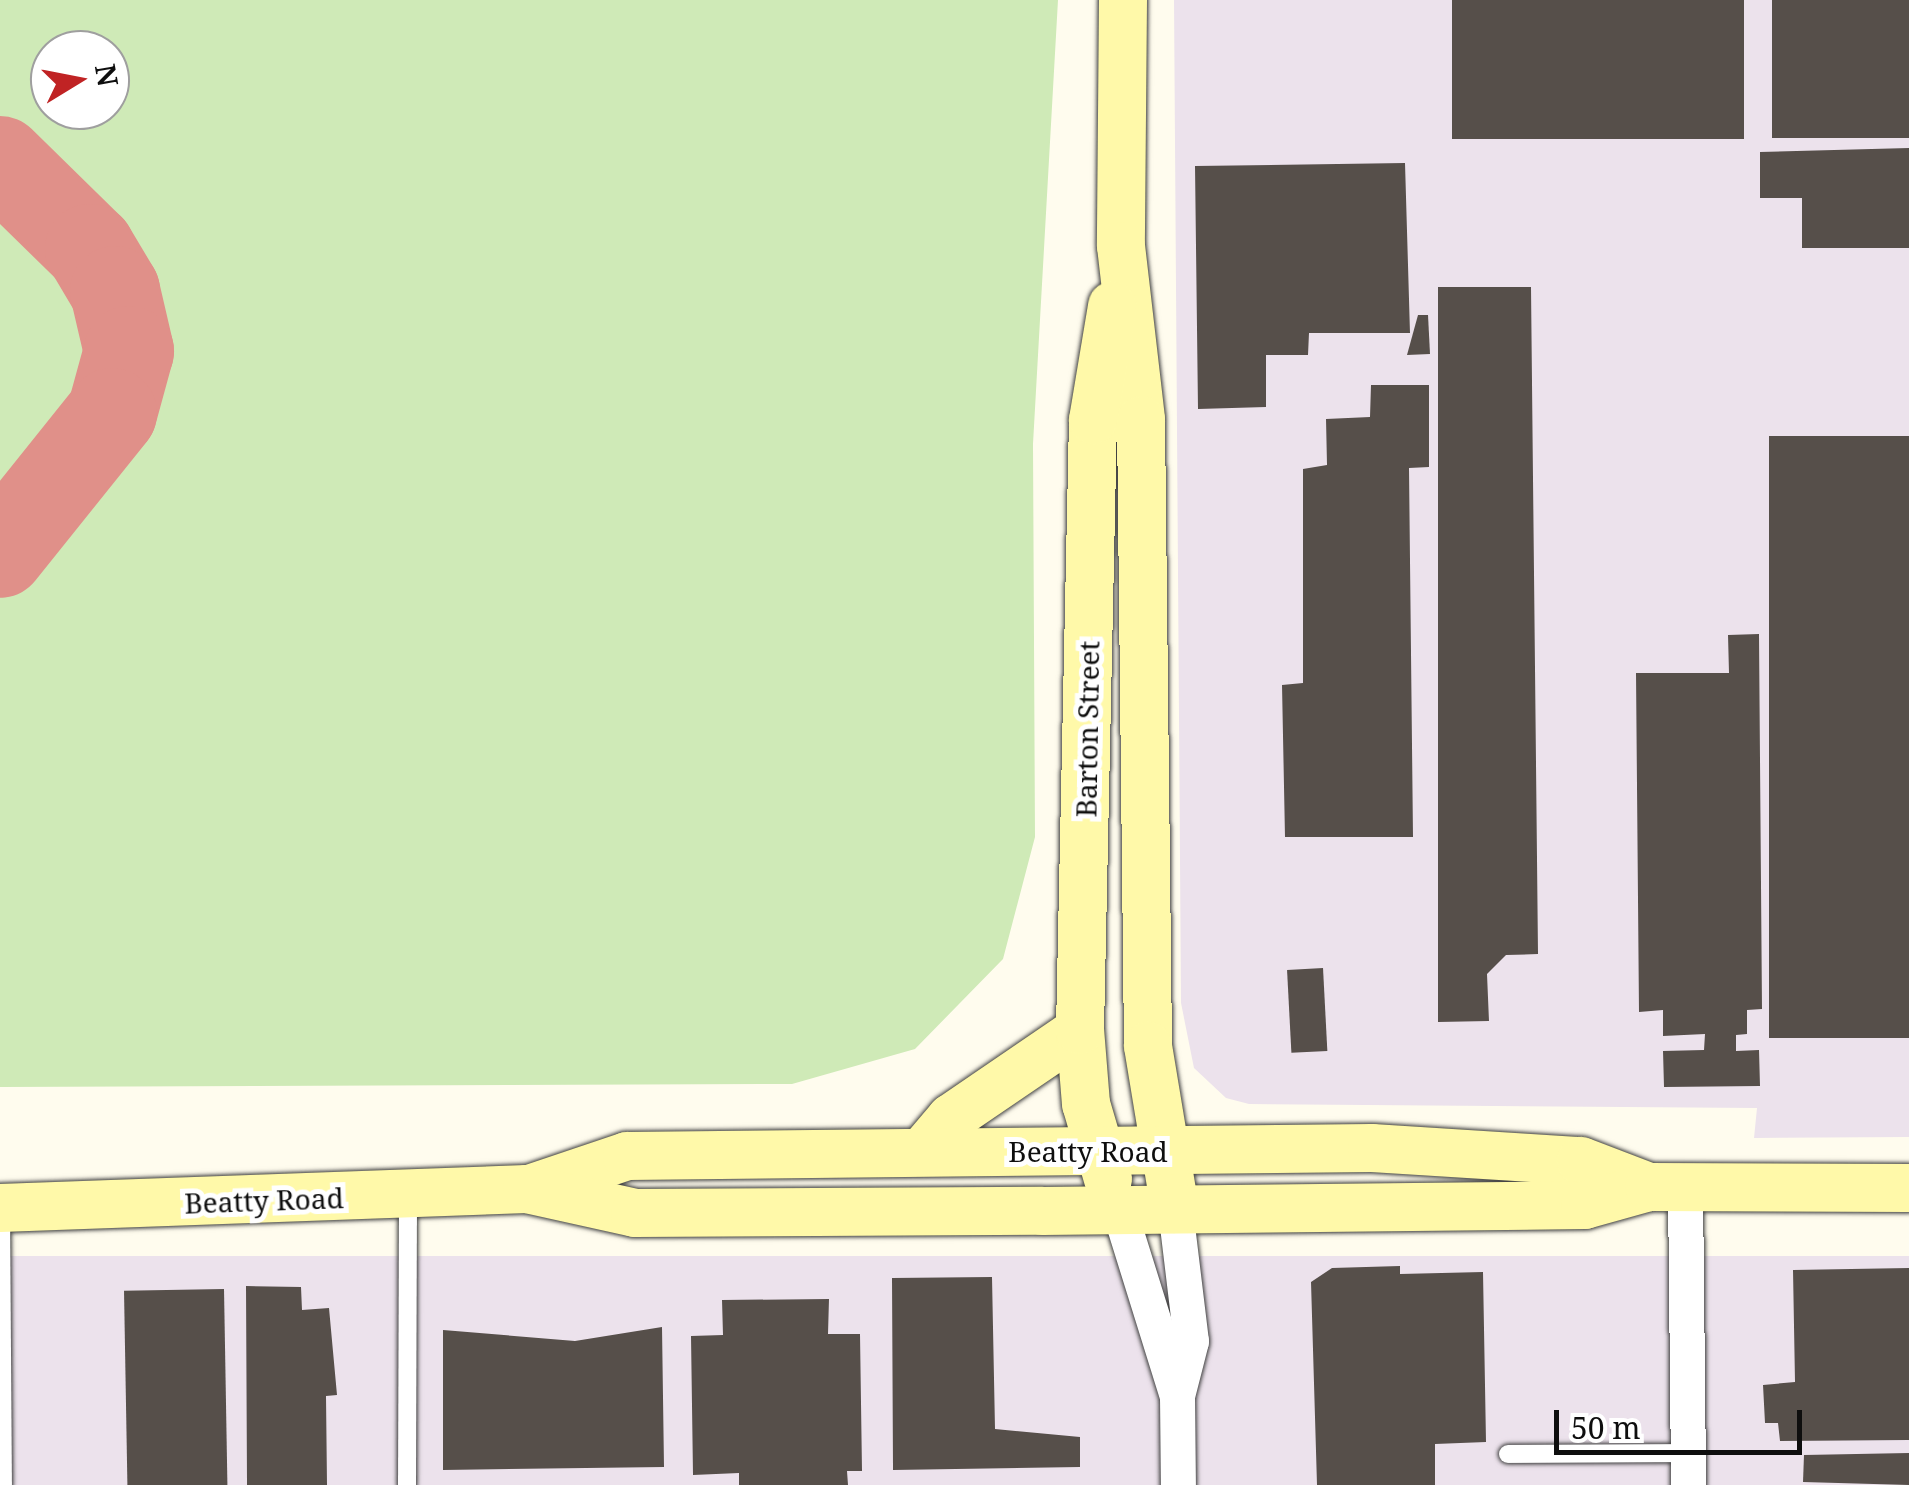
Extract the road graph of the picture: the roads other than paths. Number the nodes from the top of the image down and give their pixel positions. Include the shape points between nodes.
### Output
1 (1123, 0) edge
2 (1122, 246) junction
3 (1080, 1030) junction
4 (924, 1151) junction
5 (1098, 1151) junction
6 (1164, 1151) junction
7 (1583, 1183) junction
8 (1667, 1188) junction
9 (1909, 1188) edge
10 (527, 1189) junction
11 (408, 1194) junction
12 (1, 1208) edge
13 (1119, 1210) junction
14 (1175, 1210) junction
15 (1176, 1396) junction
16 (1508, 1454) dead end
17 (1688, 1469) edge
18 (3, 1485) edge
19 (407, 1485) edge
20 (1178, 1485) edge

1 - 2 main road, Barton Street
2 - 3 main road, Barton Street via 1093,420
2 - 6 main road, Barton Street via 1141,420 1148,1046
3 - 4 main road via 951,1118
3 - 5 main road, Barton Street
4 - 5 main road, Beatty Road
4 - 10 main road, Beatty Road via 627,1156
5 - 6 main road, Beatty Road
5 - 13 main road, Barton Street
6 - 7 main road, Beatty Road via 1372,1148
6 - 14 main road, Barton Street
7 - 8 main road, Beatty Road
7 - 14 main road, Beatty Road
8 - 9 main road, Beatty Road
8 - 17 street
10 - 11 main road, Beatty Road
10 - 13 main road, Beatty Road via 635,1213
11 - 12 main road, Beatty Road
11 - 19 lane
12 - 18 lane
13 - 14 main road, Beatty Road
13 - 15 street
14 - 15 street via 1191,1341
15 - 20 street
16 - 17 lane

